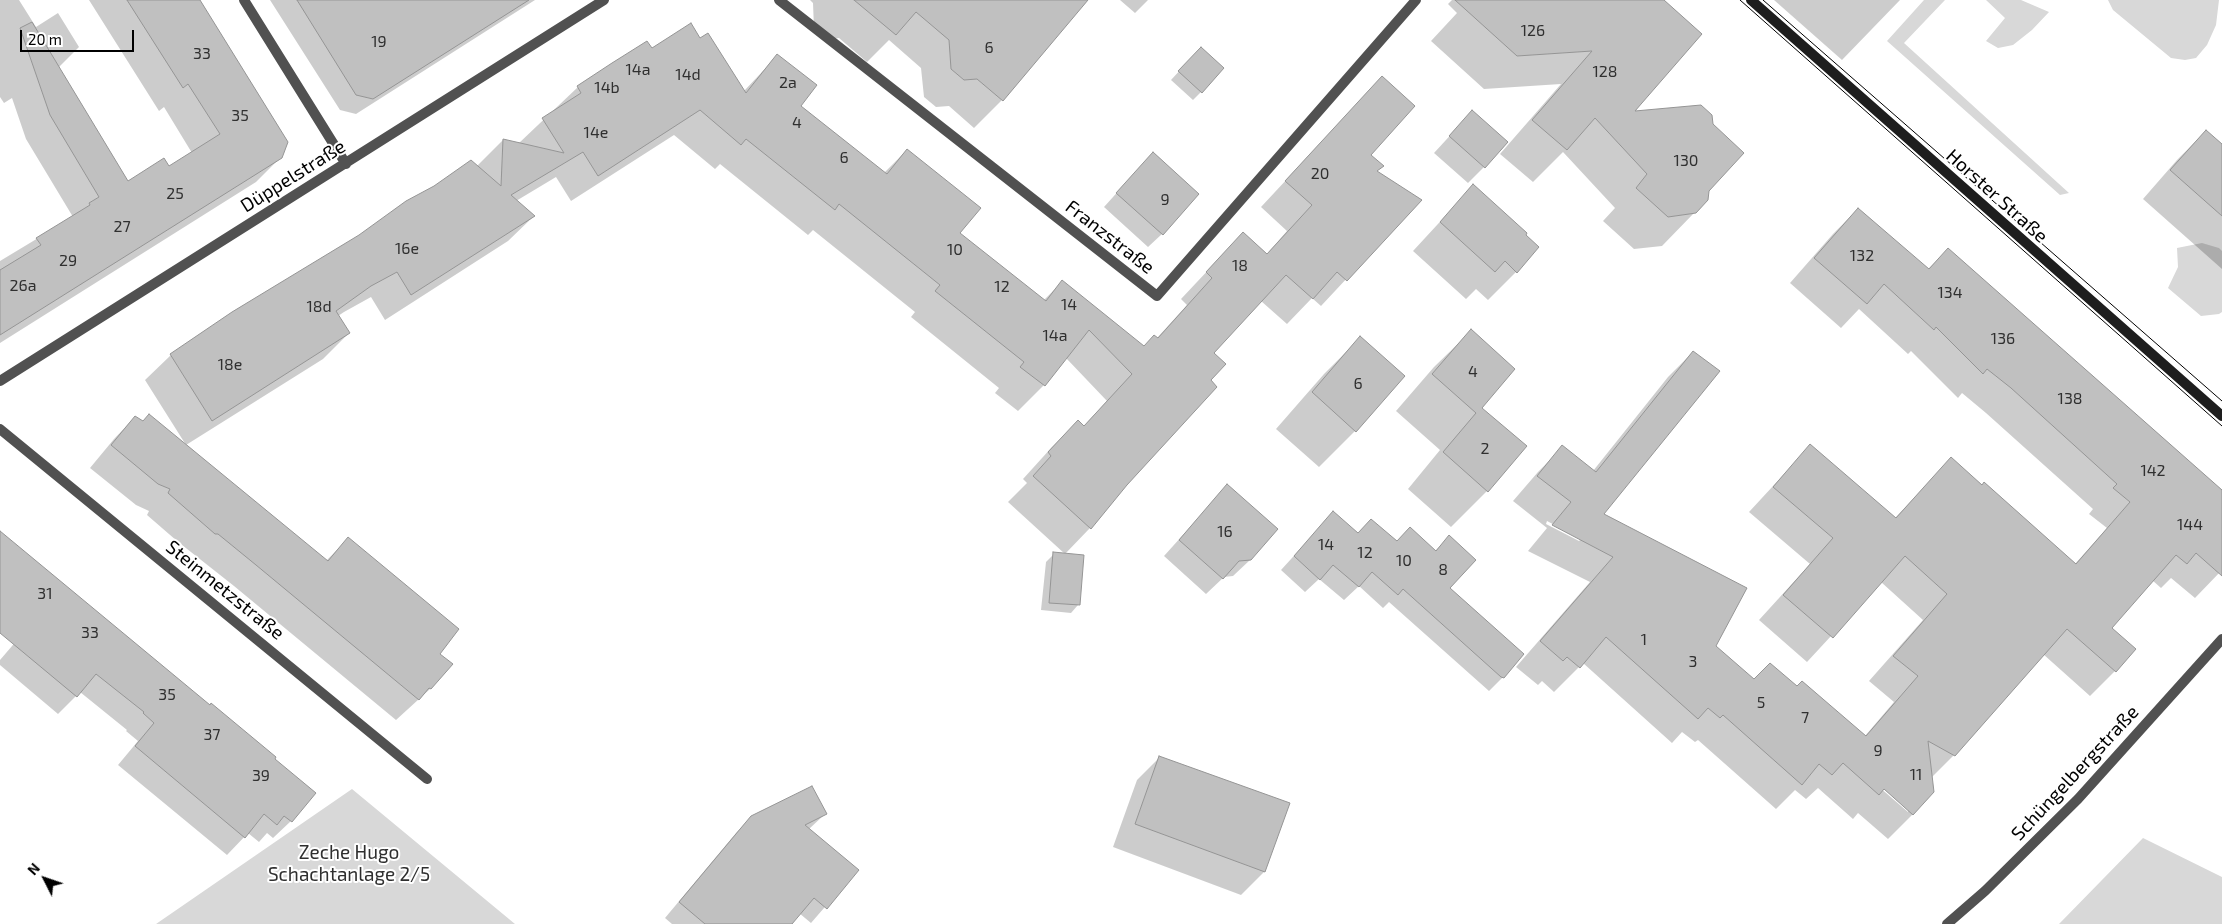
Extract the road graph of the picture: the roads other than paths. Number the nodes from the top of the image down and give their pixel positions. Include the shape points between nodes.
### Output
1 (244, 0) edge
2 (604, 0) edge
3 (779, 0) edge
4 (1416, 0) edge
5 (1751, 0) edge
6 (346, 164) junction
7 (0, 381) edge
8 (2222, 416) edge
9 (0, 429) edge
10 (2222, 639) edge
11 (427, 779) dead end
12 (1947, 924) edge

1 - 6 street
2 - 6 street, Düppelstraße
3 - 4 street, Franzstraße via 1156,296
5 - 8 main road, Horster Straße
6 - 7 street, Düppelstraße
9 - 11 street, Steinmetzstraße
10 - 12 street, Schüngelbergstraße via 2078,799 1985,892

